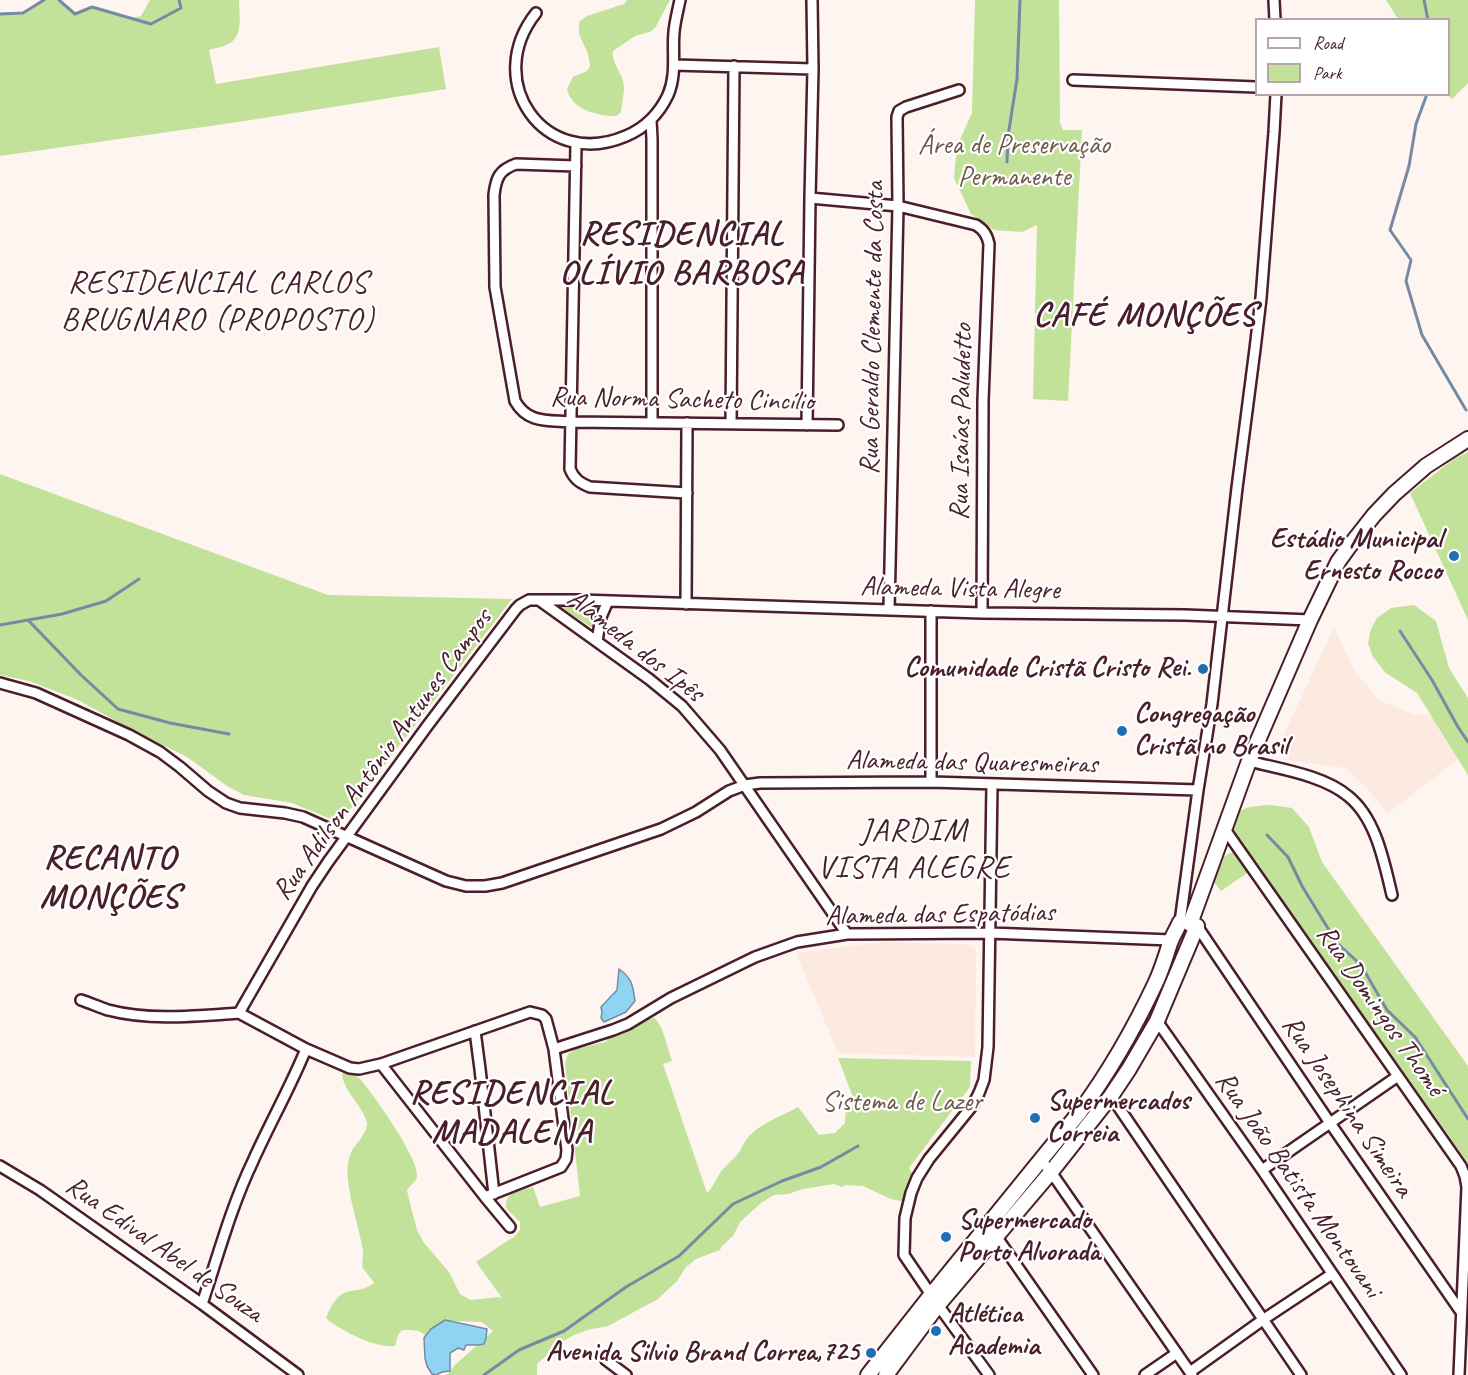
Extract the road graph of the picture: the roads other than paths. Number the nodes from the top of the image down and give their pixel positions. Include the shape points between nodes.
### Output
1 (680, 0) edge
2 (812, 0) edge
3 (1274, 0) edge
4 (536, 13) dead end
5 (1275, 18) edge
6 (674, 65) junction
7 (734, 66) junction
8 (813, 69) junction
9 (1073, 80) dead end
10 (1255, 87) edge
11 (959, 90) dead end
12 (1276, 96) edge
13 (651, 120) junction
14 (576, 144) junction
15 (576, 166) junction
16 (810, 198) junction
17 (898, 206) junction
18 (571, 422) junction
19 (652, 423) junction
20 (687, 423) junction
21 (731, 424) junction
22 (807, 425) junction
23 (838, 426) dead end
24 (1468, 438) edge
25 (687, 493) junction
26 (539, 600) junction
27 (608, 601) junction
28 (686, 604) junction
29 (890, 609) junction
30 (931, 611) junction
31 (982, 613) junction
32 (1223, 616) junction
33 (1311, 620) junction
34 (597, 641) junction
35 (0, 683) edge
36 (1249, 760) junction
37 (932, 782) junction
38 (992, 784) junction
39 (745, 785) junction
40 (1198, 790) junction
41 (1224, 828) junction
42 (346, 836) junction
43 (1392, 895) dead end
44 (1189, 924) junction
45 (990, 933) junction
46 (847, 934) junction
47 (1171, 940) junction
48 (81, 1000) dead end
49 (239, 1014) junction
50 (1157, 1021) junction
51 (475, 1031) junction
52 (306, 1049) junction
53 (554, 1049) junction
54 (381, 1064) junction
55 (1398, 1076) junction
56 (1111, 1096) junction
57 (1330, 1123) junction
58 (1041, 1160) junction
59 (0, 1166) edge
60 (1262, 1170) junction
61 (1051, 1172) junction
62 (489, 1196) junction
63 (510, 1227) dead end
64 (996, 1236) junction
65 (1332, 1274) junction
66 (935, 1300) junction
67 (202, 1304) junction
68 (1461, 1312) junction
69 (1263, 1319) junction
70 (1177, 1353) junction
71 (606, 1360) dead end
72 (1191, 1373) edge
73 (887, 1374) edge
74 (298, 1375) edge
75 (626, 1375) edge
76 (868, 1375) edge
77 (989, 1375) edge
78 (1093, 1375) edge
79 (1145, 1375) edge
80 (1301, 1375) edge
81 (1401, 1375) edge
82 (1459, 1375) edge

1 - 6 street via 674,31
2 - 8 street
3 - 5 street
4 - 14 street via 517,50 515,71 519,91 542,126
6 - 7 street
6 - 13 street via 669,93
7 - 8 street
7 - 21 street
8 - 16 street
9 - 10 street
11 - 17 street, Rua Geraldo Clemente da Costa via 899,111
12 - 32 street via 1261,298
13 - 14 street via 613,141
13 - 19 street
14 - 15 street
15 - 18 street
15 - 18 street, Rua Norma Sacheto Cincílio via 509,166 498,176 494,195 495,287 515,401 533,419
16 - 17 street
16 - 22 street
17 - 29 street, Rua Geraldo Clemente da Costa
17 - 31 street, Rua Isaías Paludetto via 976,225 989,244 983,400
18 - 19 street, Rua Norma Sacheto Cincílio
18 - 25 street via 570,469 579,483
19 - 20 street, Rua Norma Sacheto Cincílio
20 - 21 street, Rua Norma Sacheto Cincílio
20 - 25 street
21 - 22 street, Rua Norma Sacheto Cincílio
22 - 23 street, Rua Norma Sacheto Cincílio
24 - 33 main road via 1426,466 1374,515 1338,562
25 - 28 street
26 - 27 street, Alameda Vista Alegre
26 - 34 street, Alameda dos Ipês
26 - 42 street, Rua Adilson Antônio Antunes Campos via 529,600 516,609
27 - 28 street, Alameda Vista Alegre
27 - 34 street
28 - 29 street, Alameda Vista Alegre
29 - 30 street, Alameda Vista Alegre
30 - 31 street, Alameda Vista Alegre
30 - 37 street
31 - 32 street, Alameda Vista Alegre
32 - 33 street, Alameda Vista Alegre
32 - 40 street
33 - 36 main road
34 - 39 street, Alameda dos Ipês via 682,706
35 - 42 street via 36,693 129,735 160,752 226,803 303,817
36 - 41 main road
36 - 43 street via 1307,776 1348,796 1373,831
37 - 38 street, Alameda das Quaresmeiras
37 - 39 street, Alameda das Quaresmeiras
38 - 40 street, Alameda das Quaresmeiras
38 - 45 street
39 - 42 street via 661,829 485,886 446,881
39 - 46 street, Alameda dos Ipês
40 - 44 street
41 - 44 main road
41 - 55 street, Rua Domingos Thomé
42 - 49 street, Rua Adilson Antônio Antunes Campos via 312,886
44 - 47 main road
44 - 50 main road
44 - 57 street, Rua Josephina Simeira
45 - 46 street, Alameda das Espatódias
45 - 47 street, Alameda das Espatódias
45 - 66 street via 984,1080 973,1105 917,1178 905,1218 904,1255
46 - 53 street, Alameda das Espatódias via 777,948 671,998 628,1024
47 - 58 main road via 1157,980 1112,1067
48 - 49 street via 139,1015
49 - 52 street
50 - 56 main road
50 - 60 street, Rua João Batista Montovani
51 - 53 street via 530,1012 546,1019
51 - 54 street
51 - 62 street
52 - 54 street via 350,1068
52 - 67 street via 252,1161
53 - 62 street via 566,1159 561,1167
54 - 62 street
55 - 57 street
55 - 68 street, Rua Domingos Thomé via 1465,1176
56 - 61 main road
56 - 69 street
57 - 60 street
57 - 68 street, Rua Josephina Simeira
58 - 61 street
58 - 66 main road
59 - 67 street, Rua Edival Abel de Souza
60 - 65 street, Rua João Batista Montovani
61 - 64 main road
61 - 70 street
62 - 63 street
64 - 66 main road
64 - 78 street
65 - 69 street
65 - 81 street, Rua João Batista Montovani
66 - 73 main road
66 - 76 main road
66 - 77 street
67 - 74 street, Rua Edival Abel de Souza
68 - 82 street, Rua Domingos Thomé
69 - 72 street
69 - 80 street
70 - 72 street
70 - 79 street
71 - 75 street

